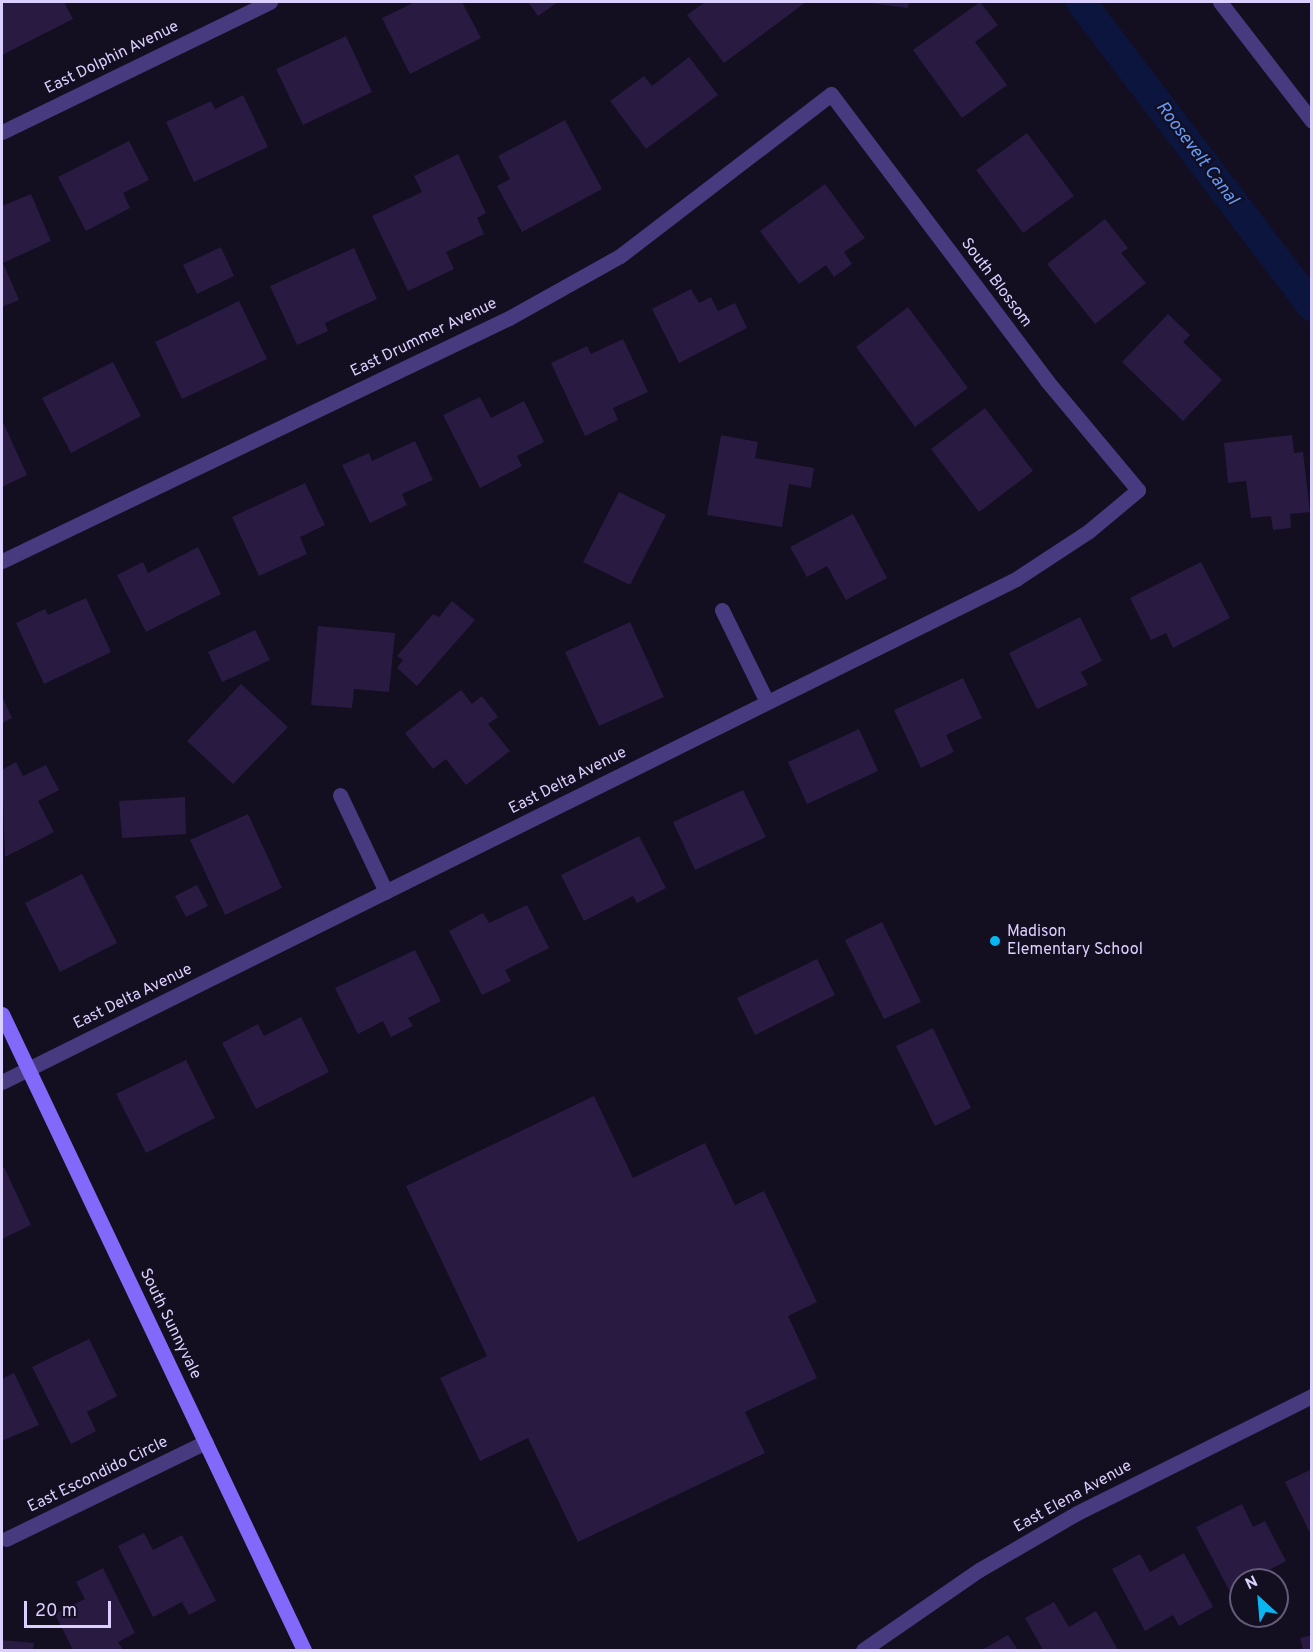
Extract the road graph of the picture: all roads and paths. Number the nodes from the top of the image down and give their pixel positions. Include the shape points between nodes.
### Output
1 (270, 2) edge
2 (1220, 2) edge
3 (831, 94) joint
4 (1311, 121) edge
5 (2, 132) edge
6 (1138, 490) joint
7 (2, 561) edge
8 (722, 610) dead end
9 (767, 702) junction
10 (340, 795) dead end
11 (386, 892) junction
12 (2, 1014) edge
13 (28, 1069) junction
14 (2, 1082) edge
15 (1311, 1396) edge
16 (206, 1442) junction
17 (6, 1539) dead end
18 (304, 1650) edge
19 (863, 1650) edge

1 - 5 street, East Dolphin Avenue
2 - 4 street
3 - 6 street, South Blossom via 1047,381
3 - 7 street, East Drummer Avenue via 620,256 509,318
6 - 9 street, East Delta Avenue via 1089,531 1016,579
8 - 9 street
9 - 11 street, East Delta Avenue
10 - 11 street
11 - 13 street, East Delta Avenue
12 - 13 street, South Sunnyvale
13 - 14 street, East Delta Avenue
13 - 16 street, South Sunnyvale
15 - 19 street, East Elena Avenue via 1077,1513 979,1570
16 - 17 street, East Escondido Circle
16 - 18 street, South Sunnyvale

